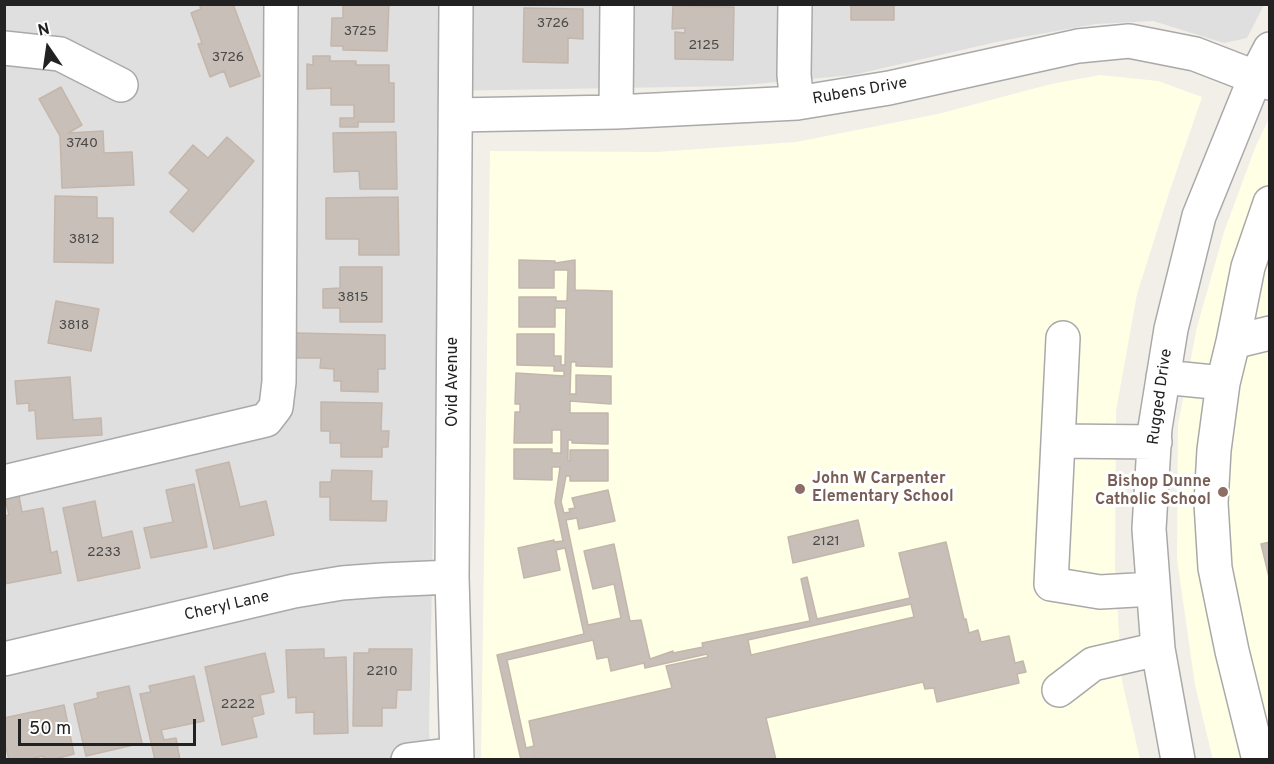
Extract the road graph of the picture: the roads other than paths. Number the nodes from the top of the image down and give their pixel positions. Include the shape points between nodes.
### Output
1 (281, 4) edge
2 (456, 4) edge
3 (617, 4) edge
4 (795, 4) edge
5 (4, 48) edge
6 (1269, 49) edge
7 (1262, 80) edge
8 (121, 85) dead end
9 (798, 103) junction
10 (616, 112) junction
11 (456, 116) junction
12 (1269, 202) edge
13 (1269, 333) edge
14 (1064, 338) dead end
15 (1233, 342) junction
16 (1163, 377) junction
17 (1223, 383) junction
18 (1058, 441) junction
19 (1155, 442) junction
20 (4, 482) edge
21 (452, 577) junction
22 (1154, 589) junction
23 (1158, 649) junction
24 (4, 659) edge
25 (1059, 690) dead end
26 (457, 757) edge
27 (408, 759) edge
28 (1178, 759) edge
29 (1259, 759) edge

1 - 20 street via 276,407 266,420
2 - 11 street, Ovid Avenue
3 - 10 street
4 - 9 street via 794,75
5 - 8 street via 60,54
6 - 7 street, Rugged Drive
7 - 9 street, Rubens Drive via 1195,54 1129,41 1078,46 889,88
7 - 16 street, Rugged Drive via 1199,216
9 - 10 street, Rubens Drive
10 - 11 street, Rubens Drive
11 - 21 street, Ovid Avenue
12 - 15 street via 1248,267
13 - 15 street
14 - 18 street
15 - 17 street
16 - 17 street
16 - 19 street, Rugged Drive
17 - 29 street via 1211,503 1215,568
18 - 19 street
18 - 22 street via 1051,584 1100,592
19 - 22 street, Rugged Drive via 1149,529
21 - 24 street, Cheryl Lane via 342,583 294,591
21 - 26 street, Ovid Avenue
22 - 23 street, Rugged Drive
23 - 25 street via 1093,664
23 - 28 street, Rugged Drive
26 - 27 street

